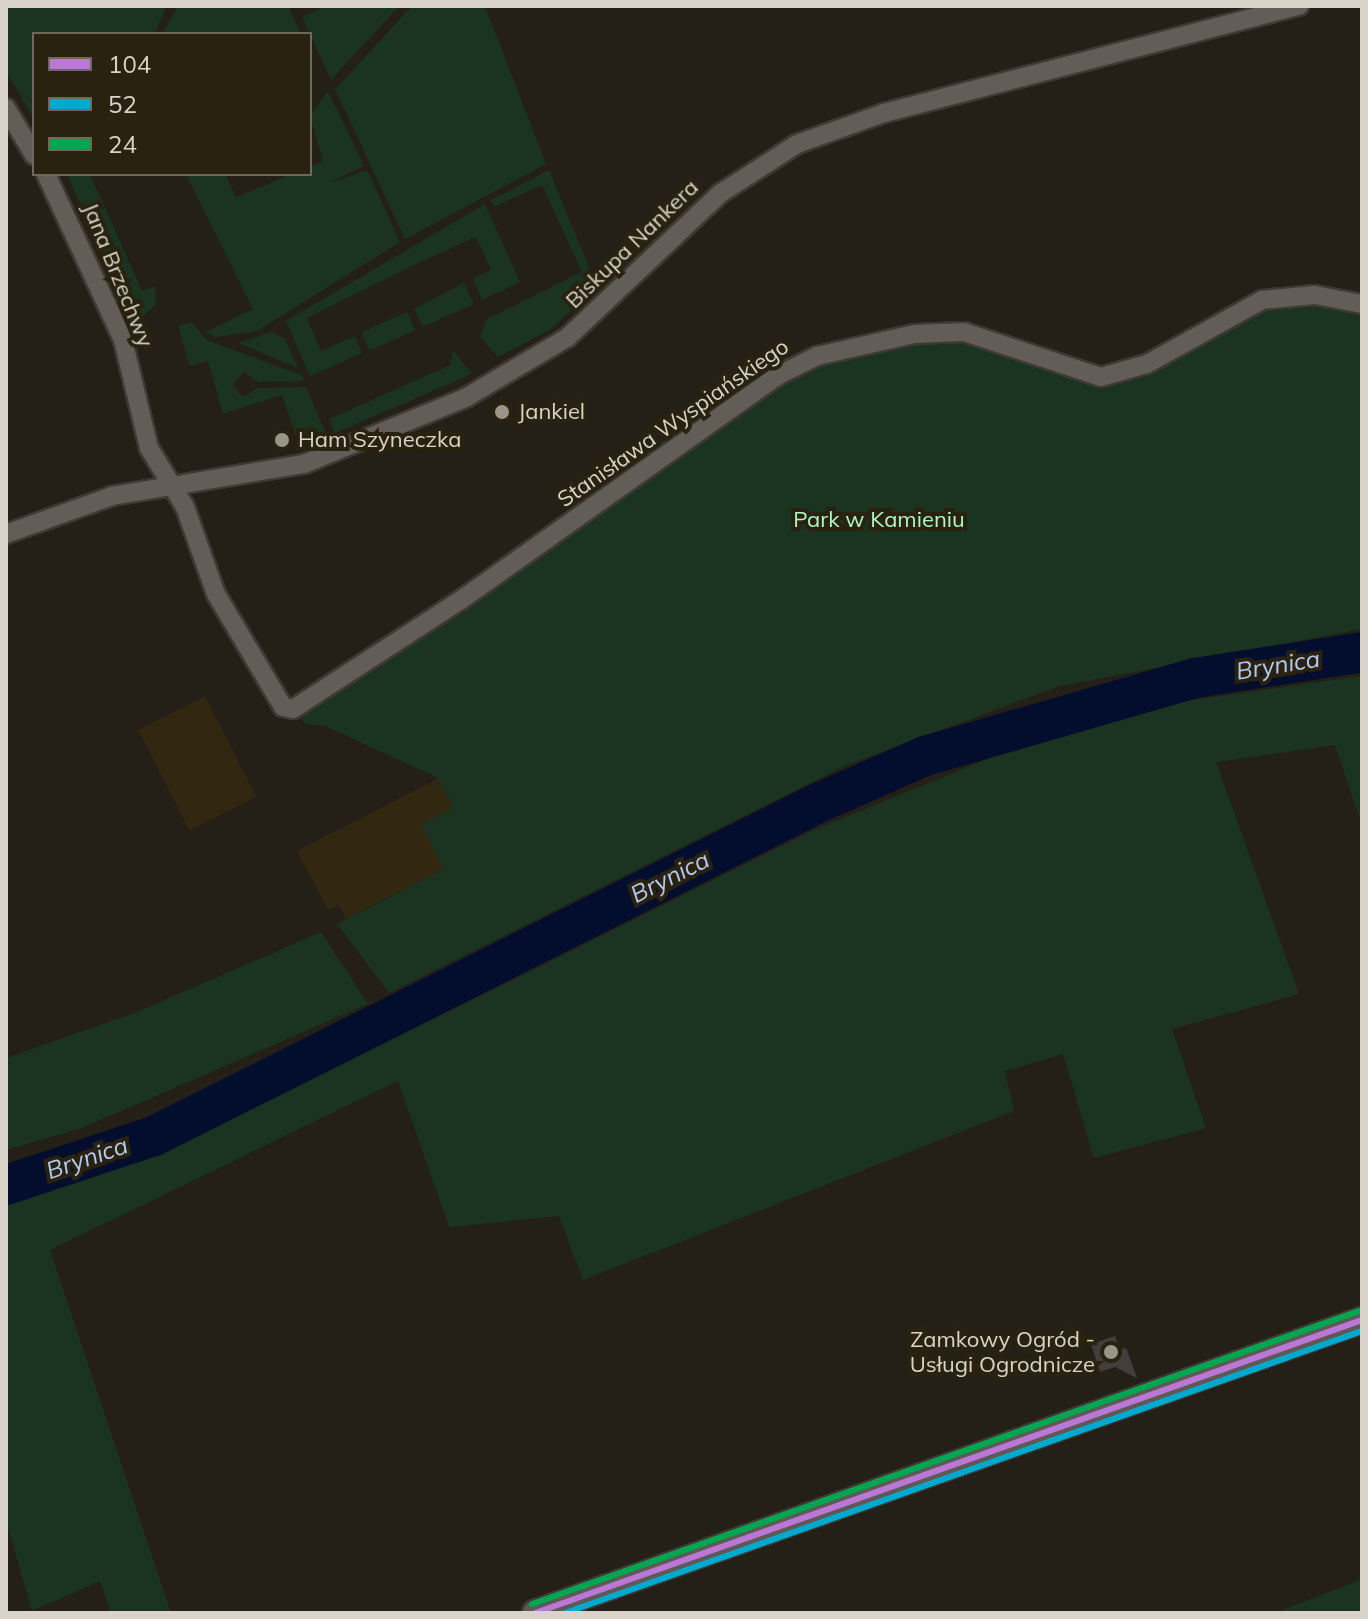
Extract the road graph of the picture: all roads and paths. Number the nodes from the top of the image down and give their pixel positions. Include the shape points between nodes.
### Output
1 (1299, 6) edge
2 (6, 108) edge
3 (32, 152) edge
4 (47, 176) edge
5 (1362, 304) edge
6 (172, 486) junction
7 (6, 534) edge
8 (1362, 1320) edge
9 (535, 1613) edge

1 - 6 street, Biskupa Nankera via 884,113 797,144 721,193 579,328 521,369 304,464
2 - 3 street
4 - 6 street, Jana Brzechwy via 123,340 149,448
5 - 6 street, Stanisława Wyspiańskiego via 1315,295 1262,300 1147,364 1101,377 964,332 915,334 817,356 777,376 461,600 293,709 283,707 216,594
6 - 7 street, Biskupa Nankera via 112,496
8 - 9 street

